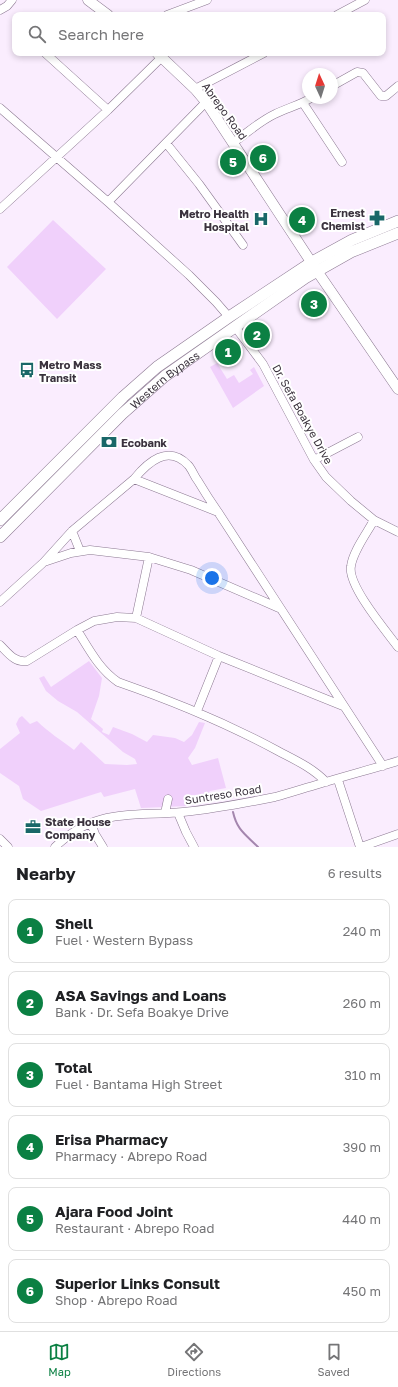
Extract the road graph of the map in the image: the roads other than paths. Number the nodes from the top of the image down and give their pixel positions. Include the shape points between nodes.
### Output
1 (12, 0) edge
2 (88, 0) edge
3 (207, 0) edge
4 (365, 0) edge
5 (0, 10) edge
6 (104, 12) edge
7 (174, 12) edge
8 (347, 12) edge
9 (48, 56) edge
10 (158, 56) edge
11 (160, 56) edge
12 (258, 56) edge
13 (338, 83) edge
14 (398, 86) edge
15 (195, 89) junction
16 (206, 102) junction
17 (302, 103) edge
18 (304, 104) edge
19 (0, 108) edge
20 (108, 110) junction
21 (234, 142) junction
22 (166, 143) junction
23 (56, 158) junction
24 (342, 162) dead end
25 (108, 202) junction
26 (2, 204) edge
27 (398, 221) edge
28 (398, 233) edge
29 (244, 245) dead end
30 (314, 267) junction
31 (229, 317) junction
32 (236, 328) junction
33 (132, 389) junction
34 (398, 389) edge
35 (142, 396) junction
36 (358, 437) dead end
37 (314, 460) junction
38 (134, 478) junction
39 (218, 512) junction
40 (0, 520) edge
41 (374, 520) junction
42 (72, 531) junction
43 (398, 532) edge
44 (0, 537) edge
45 (80, 551) junction
46 (149, 557) junction
47 (44, 562) junction
48 (0, 602) edge
49 (279, 608) junction
50 (136, 618) junction
51 (76, 630) junction
52 (0, 644) edge
53 (398, 647) edge
54 (220, 656) junction
55 (343, 706) junction
56 (197, 712) junction
57 (398, 762) edge
58 (383, 766) junction
59 (338, 780) junction
60 (326, 782) junction
61 (168, 799) dead end
62 (166, 812) junction
63 (178, 813) junction
64 (91, 823) junction
65 (398, 834) edge
66 (0, 839) edge
67 (8, 847) edge
68 (55, 847) edge
69 (103, 847) edge
70 (194, 847) edge
71 (360, 847) edge

1 - 5 street
2 - 6 main road
3 - 7 street
4 - 8 street
9 - 20 street
10 - 20 street
11 - 15 main road, Abrepo Road
12 - 15 street
13 - 14 street via 357,72 363,73 381,96 386,96
15 - 16 main road, Abrepo Road
16 - 21 main road, Abrepo Road
16 - 22 street
17 - 21 street via 274,114
18 - 24 street
19 - 23 street
20 - 23 street
21 - 30 main road, Abrepo Road
22 - 25 street
22 - 29 street
23 - 25 street
23 - 26 street
25 - 31 street via 189,275
27 - 30 highway, Western Bypass via 346,243
28 - 30 highway, Western Bypass
30 - 31 highway, Western Bypass
30 - 32 highway, Western Bypass
30 - 34 main road, Abrepo Road
31 - 33 highway, Western Bypass via 157,367
32 - 35 highway, Western Bypass via 164,376
32 - 37 street, Dr. Sefa Boakye Drive via 263,364
33 - 35 highway
33 - 40 highway, Western Bypass
35 - 44 highway, Western Bypass
36 - 37 street
37 - 41 street, Dr. Sefa Boakye Drive via 326,477 350,501
38 - 39 street
38 - 39 street via 155,459 173,456 181,459 189,466
38 - 42 street
39 - 49 street
41 - 43 street, Dr. Sefa Boakye Drive
41 - 53 street via 354,556 350,568 352,580
42 - 45 street
42 - 47 street
45 - 46 street via 100,550
45 - 47 street
46 - 49 street via 191,570
46 - 50 street
47 - 48 street
49 - 55 street
50 - 51 street via 94,621
50 - 54 street
51 - 52 street via 28,661 21,662 13,658
51 - 56 street via 110,677
54 - 55 street
54 - 56 street
55 - 58 street
56 - 60 street via 301,764 319,774
57 - 58 street, Suntreso Road
58 - 59 street, Suntreso Road
59 - 60 street, Suntreso Road
59 - 71 street
60 - 63 street, Suntreso Road via 277,796 208,810
61 - 62 street
62 - 63 street, Suntreso Road
62 - 64 street, Suntreso Road via 109,816
63 - 70 street
64 - 68 street, Suntreso Road via 65,837
64 - 69 street
65 - 71 street
66 - 67 street

